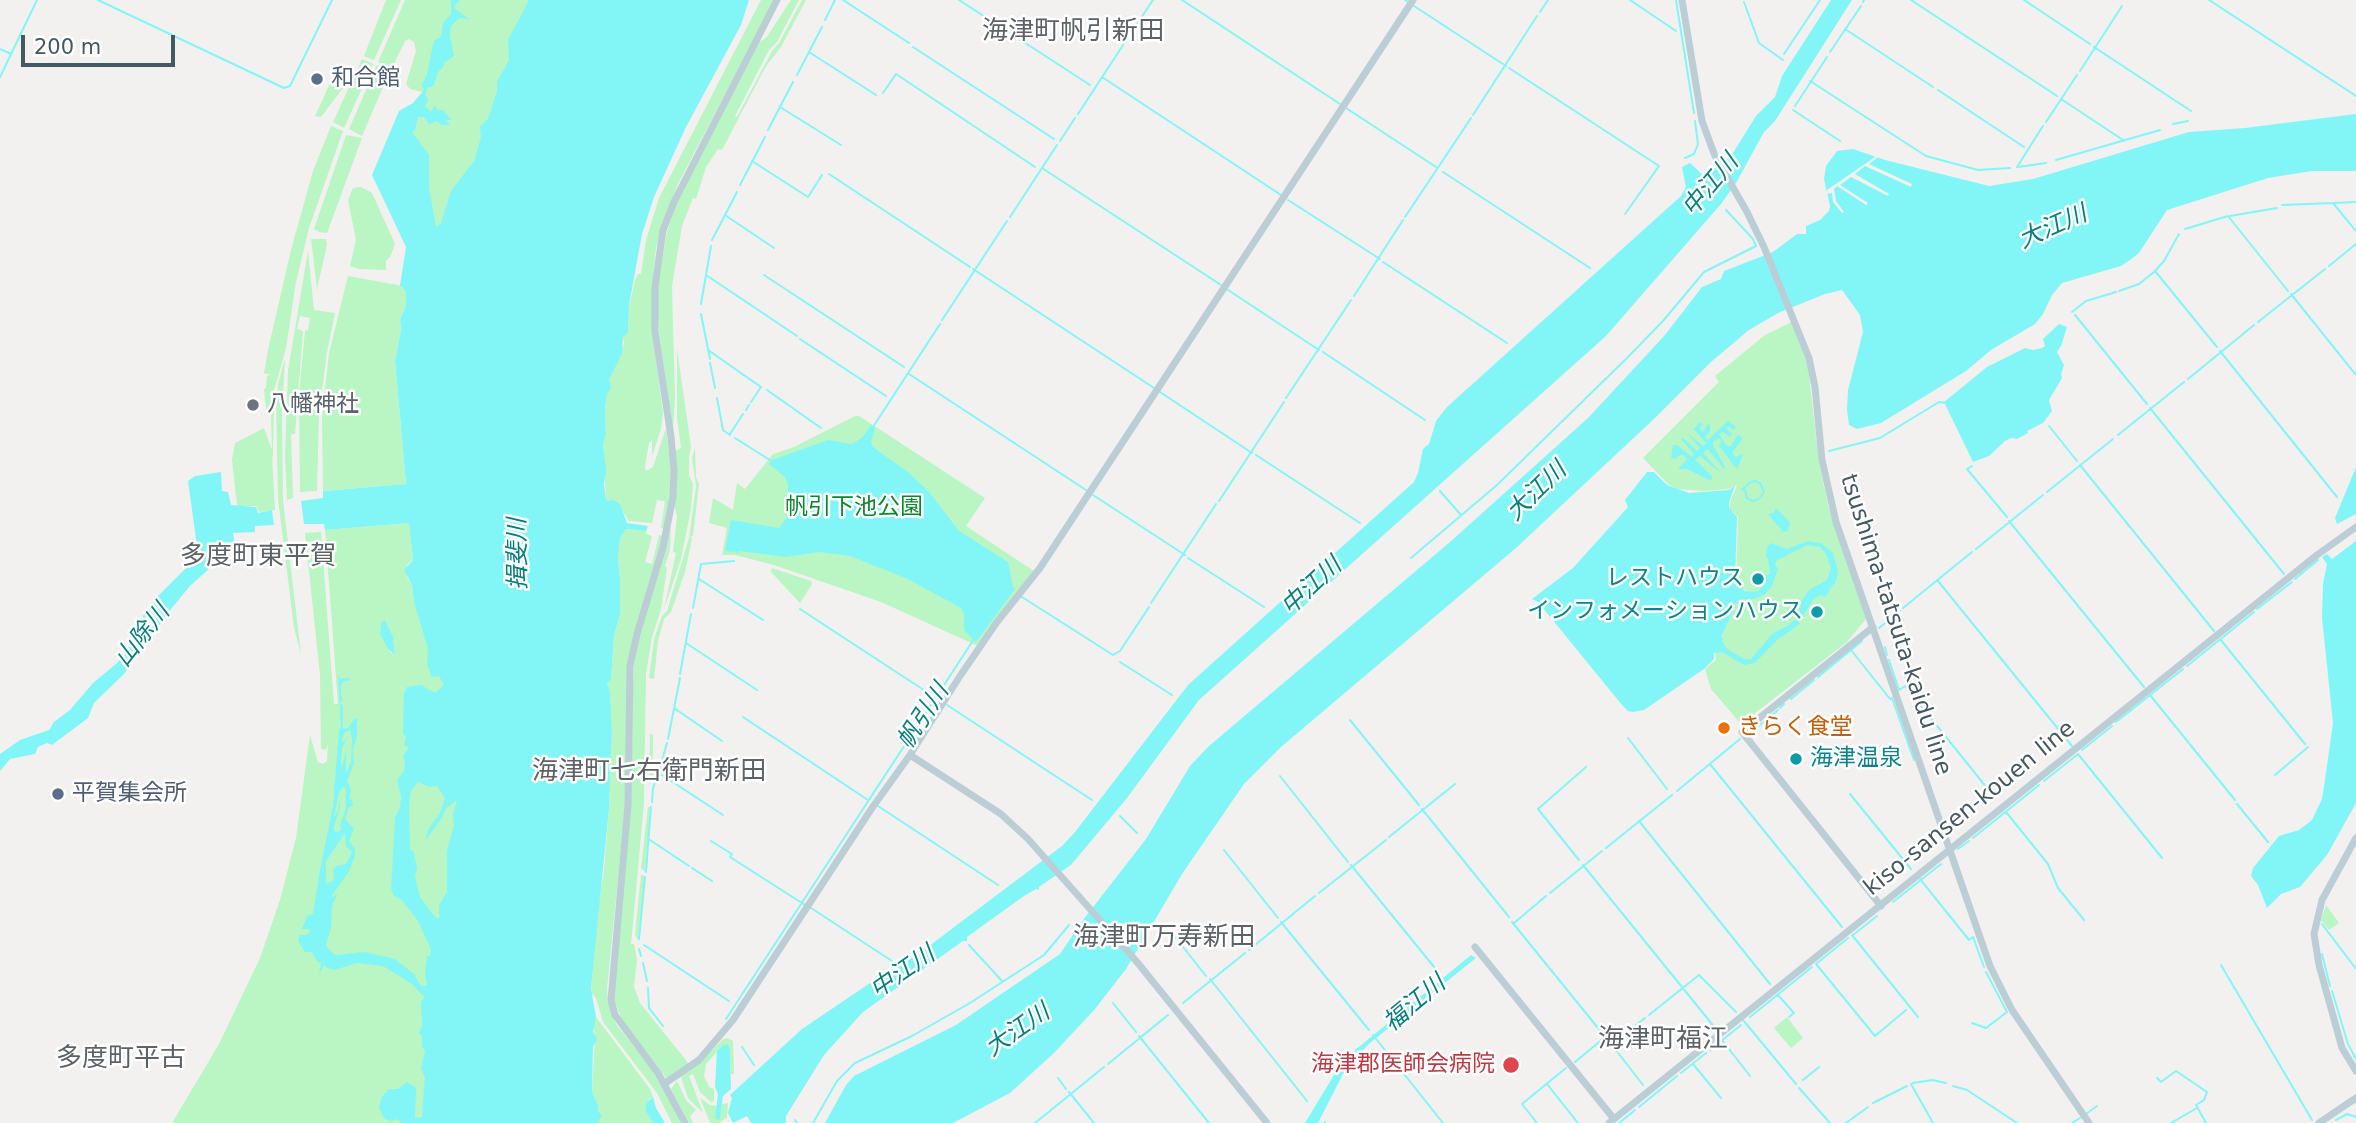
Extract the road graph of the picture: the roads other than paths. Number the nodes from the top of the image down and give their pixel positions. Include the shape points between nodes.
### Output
1 (777, 0) edge
2 (1413, 0) edge
3 (1682, 0) edge
4 (2356, 527) edge
5 (1872, 627) junction
6 (910, 755) junction
7 (2356, 838) edge
8 (1949, 850) junction
9 (1881, 906) junction
10 (1475, 947) dead end
11 (2356, 1070) edge
12 (664, 1084) junction
13 (2356, 1098) edge
14 (1611, 1121) edge
15 (685, 1123) edge
16 (1267, 1123) edge
17 (2089, 1123) edge
18 (2319, 1123) edge

1 - 12 main road via 674,201 658,253 655,331 671,437 673,497 632,657 628,805 611,1000 620,1023
2 - 6 main road via 1045,560 997,622
3 - 5 main road, tsushima-tatsuta-kaidu line via 1702,121 1765,251 1809,358 1831,505
4 - 8 main road, kiso-sansen-kouen line
5 - 8 main road, tsushima-tatsuta-kaidu line
5 - 9 main road via 1742,732
6 - 12 main road via 733,1020 699,1060
6 - 16 main road via 1015,825 1136,962
7 - 11 main road via 2317,911 2314,934 2342,1048
8 - 9 main road, kiso-sansen-kouen line
8 - 17 main road, tsushima-tatsuta-kaidu line via 1996,979
9 - 14 main road, kiso-sansen-kouen line
10 - 14 main road
12 - 15 main road
13 - 18 main road

